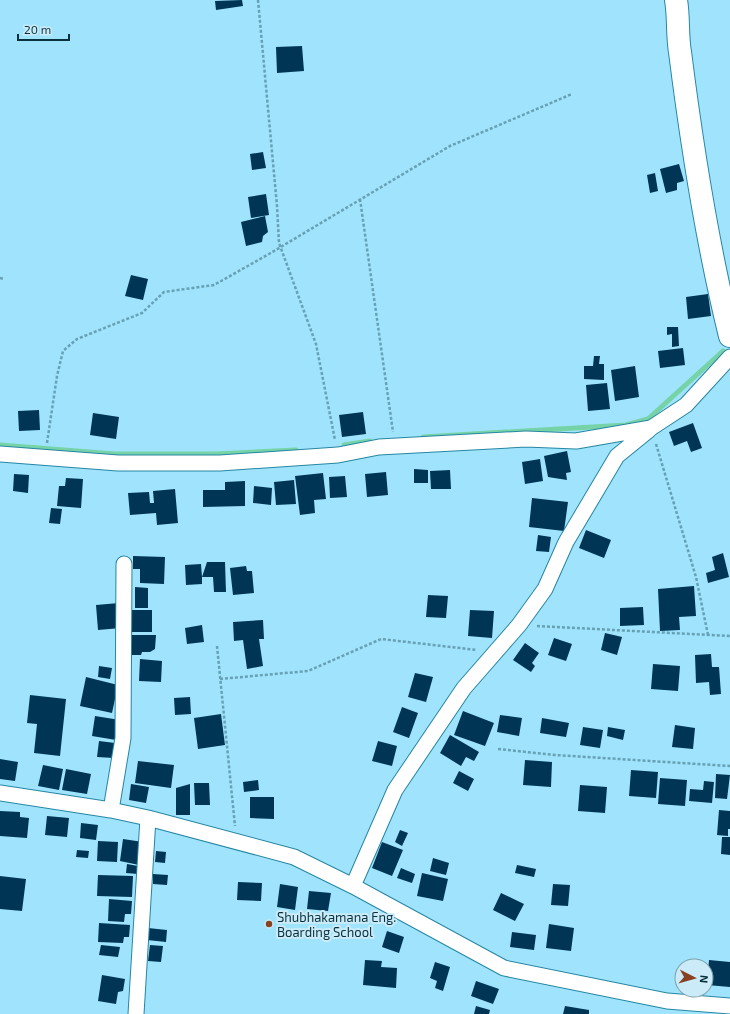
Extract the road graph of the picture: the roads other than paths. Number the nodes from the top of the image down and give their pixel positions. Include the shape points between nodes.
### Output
1 (676, 0) edge
2 (730, 336) edge
3 (730, 357) edge
4 (651, 428) junction
5 (0, 454) edge
6 (124, 564) dead end
7 (0, 793) edge
8 (111, 810) junction
9 (148, 818) junction
10 (353, 886) junction
11 (730, 1006) edge
12 (136, 1014) edge

1 - 2 street via 679,50 699,181
3 - 4 street via 686,406
4 - 5 street via 576,441 526,440 395,446 338,455 220,463 118,463
4 - 10 street via 617,456 566,542 545,589 519,625 464,688 396,790
6 - 8 street via 123,738
7 - 8 street
8 - 9 street
9 - 10 street via 294,857
9 - 12 street
10 - 11 street via 504,968 667,1001

